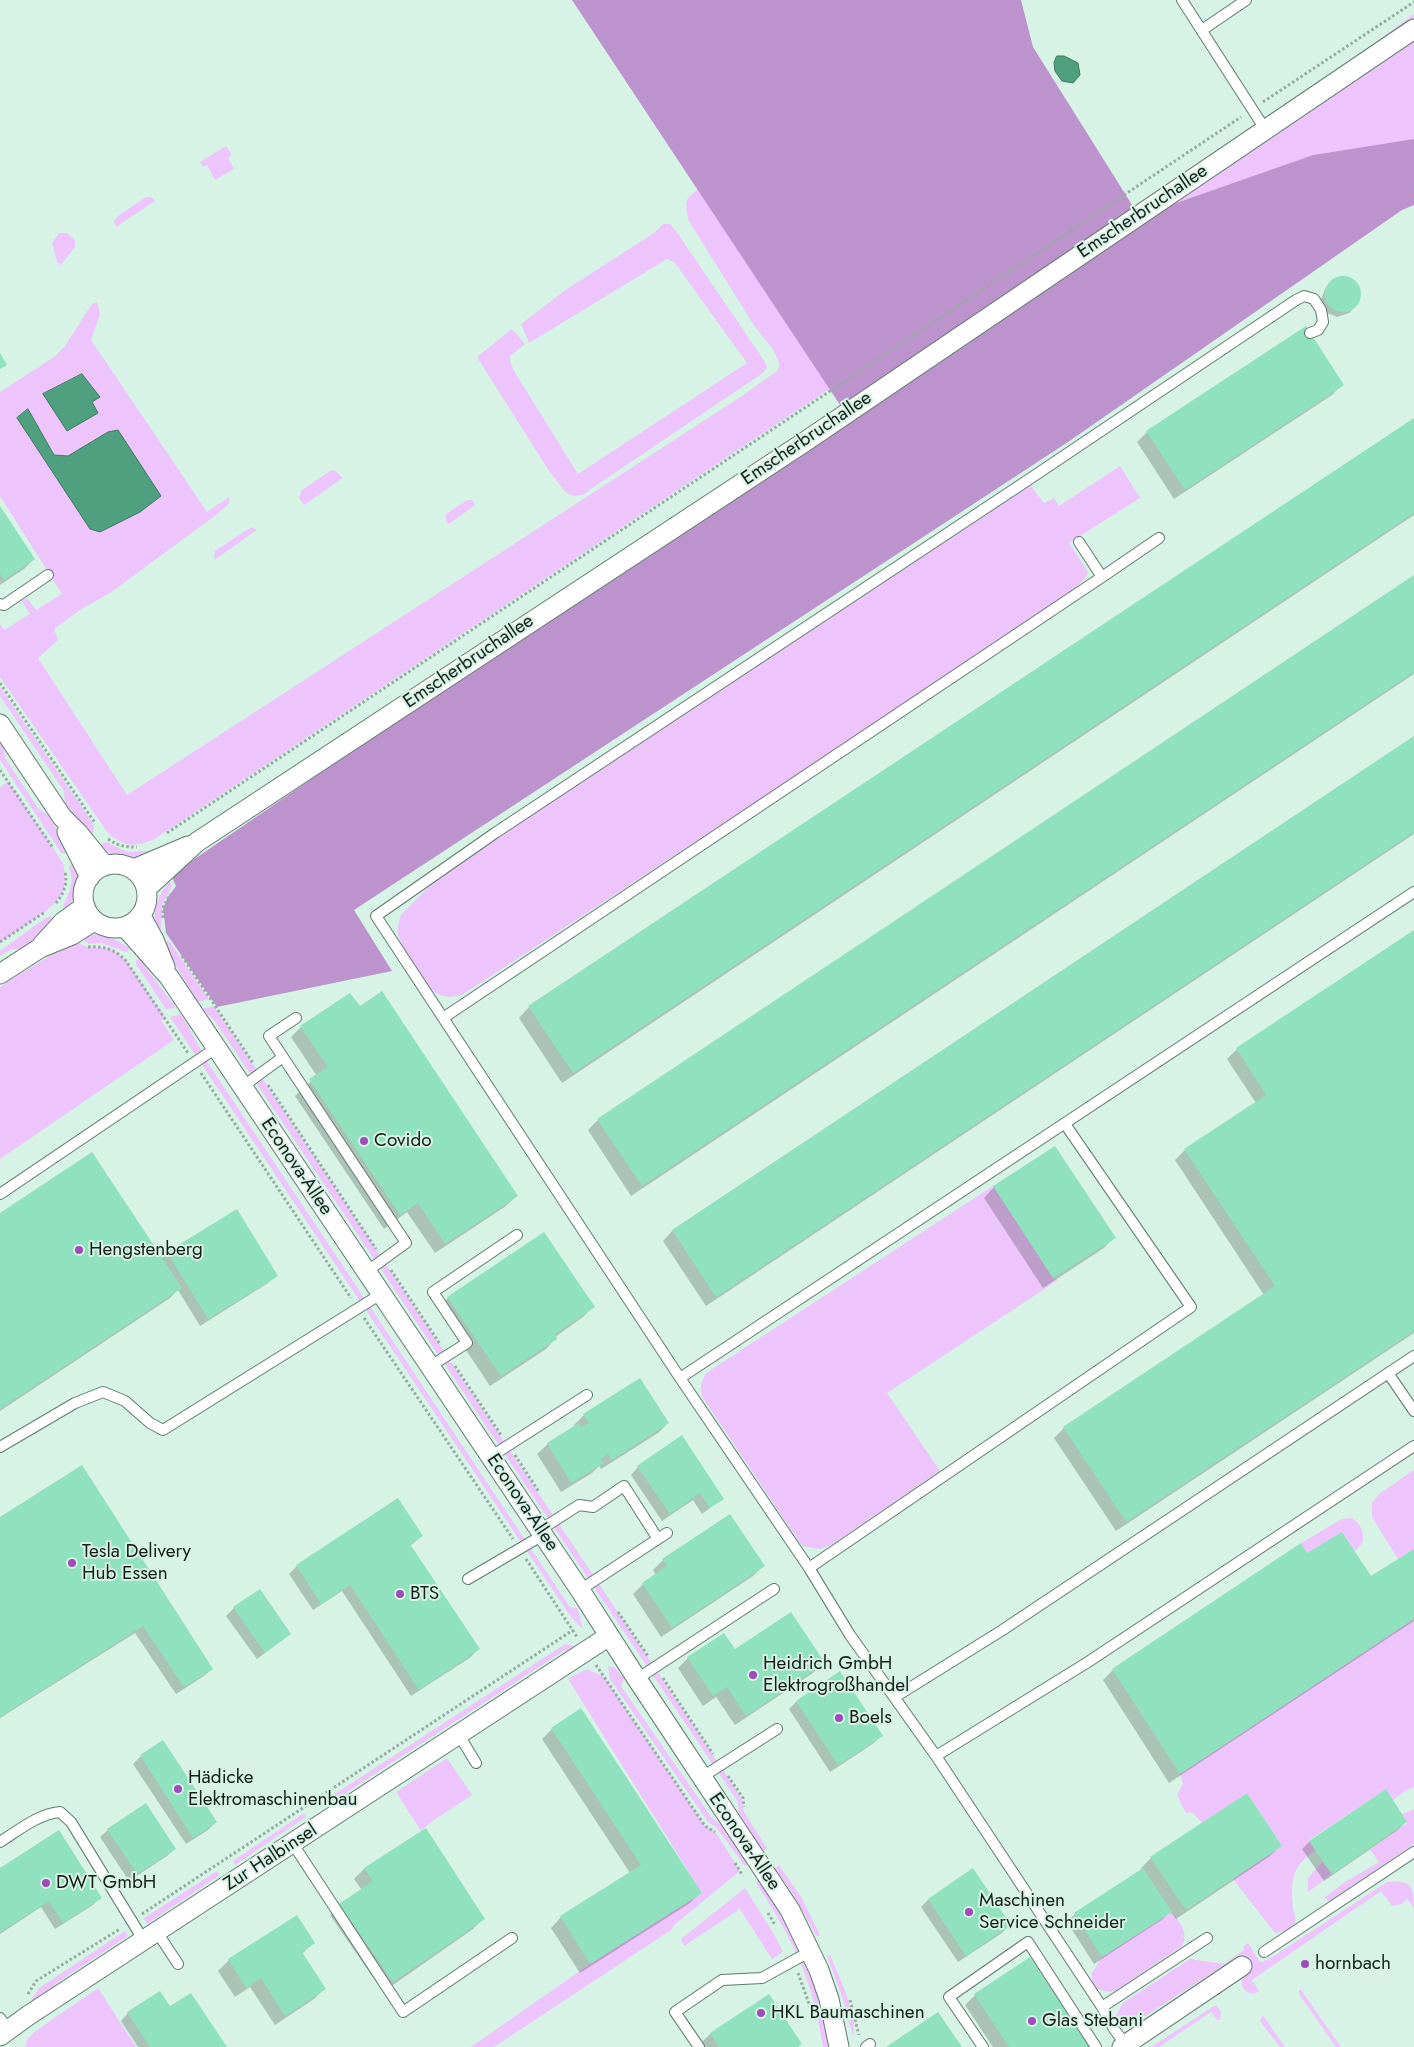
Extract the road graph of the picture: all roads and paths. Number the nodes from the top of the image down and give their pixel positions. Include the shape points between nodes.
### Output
1 (1182, 0) edge
2 (1246, 0) edge
3 (1414, 2) edge
4 (1414, 29) edge
5 (1202, 30) junction
6 (1252, 109) junction
7 (1265, 129) junction
8 (1310, 334) dead end
9 (1159, 538) dead end
10 (1079, 542) dead end
11 (48, 575) dead end
12 (1102, 577) junction
13 (0, 604) edge
14 (0, 683) edge
15 (0, 724) edge
16 (0, 770) edge
17 (96, 824) dead end
18 (160, 838) dead end
19 (197, 842) junction
20 (58, 855) dead end
21 (134, 869) junction
22 (97, 871) junction
23 (147, 888) junction
24 (1414, 892) edge
25 (52, 908) dead end
26 (90, 914) junction
27 (141, 916) junction
28 (125, 927) junction
29 (0, 942) edge
30 (126, 960) dead end
31 (0, 974) edge
32 (169, 977) junction
33 (296, 1018) dead end
34 (442, 1018) junction
35 (216, 1048) junction
36 (283, 1057) junction
37 (194, 1062) junction
38 (242, 1087) junction
39 (1065, 1124) junction
40 (0, 1194) edge
41 (517, 1235) dead end
42 (366, 1272) junction
43 (381, 1294) junction
44 (357, 1308) junction
45 (1414, 1356) edge
46 (429, 1367) junction
47 (1388, 1373) junction
48 (680, 1378) junction
49 (587, 1394) dead end
50 (1414, 1411) edge
51 (1414, 1446) edge
52 (0, 1447) edge
53 (490, 1457) junction
54 (541, 1532) junction
55 (668, 1533) dead end
56 (658, 1539) junction
57 (520, 1549) junction
58 (808, 1568) junction
59 (468, 1579) dead end
60 (774, 1589) dead end
61 (580, 1590) junction
62 (573, 1630) junction
63 (609, 1636) junction
64 (587, 1651) junction
65 (637, 1679) junction
66 (895, 1697) junction
67 (777, 1729) dead end
68 (458, 1735) junction
69 (936, 1756) junction
70 (476, 1763) dead end
71 (702, 1778) junction
72 (720, 1839) dead end
73 (0, 1842) edge
74 (293, 1844) junction
75 (1414, 1852) edge
76 (730, 1855) dead end
77 (744, 1878) dead end
78 (766, 1910) dead end
79 (131, 1922) junction
80 (779, 1933) dead end
81 (150, 1937) junction
82 (512, 1938) dead end
83 (1207, 1938) dead end
84 (811, 1951) junction
85 (1264, 1952) dead end
86 (793, 1960) junction
87 (178, 1964) dead end
88 (1242, 1966) dead end
89 (28, 1997) dead end
90 (1102, 2007) junction
91 (812, 2014) dead end
92 (4, 2033) edge
93 (1124, 2046) edge
94 (699, 2047) edge
95 (840, 2047) edge
96 (983, 2047) edge
97 (1096, 2047) edge

1 - 5 lane
2 - 5 lane
3 - 6 path
4 - 7 street, Emscherbruchallee
5 - 6 lane
6 - 7 lane
6 - 18 path
7 - 19 street, Emscherbruchallee via 802,443
8 - 34 lane via 1323,322 1321,310 1314,299 1304,296 495,833 376,916
9 - 12 lane
10 - 12 lane
11 - 13 lane via 4,605
12 - 34 lane
14 - 17 path
15 - 22 street via 62,817 79,834
16 - 20 path
19 - 21 street, Emscherbruchallee
19 - 23 street, Emscherbruchallee
21 - 22 street via 116,864
21 - 23 street
22 - 26 street via 84,891
23 - 27 street via 146,908
24 - 39 lane
25 - 29 path
26 - 28 street via 105,927
26 - 31 street via 63,922 40,948
27 - 28 street
27 - 32 street, Econova-Allee
28 - 32 street, Econova-Allee
30 - 37 path
32 - 35 street, Econova-Allee
33 - 36 lane via 269,1036
34 - 48 lane
35 - 37 lane
35 - 38 street, Econova-Allee
36 - 38 lane
36 - 42 lane via 406,1243
37 - 40 lane
37 - 44 path
38 - 42 street, Econova-Allee
39 - 48 lane
39 - 58 lane via 1191,1307
41 - 46 lane via 433,1292 467,1343
42 - 43 street, Econova-Allee
43 - 44 lane
43 - 46 street, Econova-Allee
44 - 52 lane via 163,1430 125,1401 103,1392 74,1403
44 - 57 path
45 - 47 lane
46 - 53 street, Econova-Allee
47 - 50 lane
47 - 66 lane via 1001,1631
48 - 58 lane
49 - 53 lane
51 - 69 lane via 1088,1662
53 - 54 street, Econova-Allee
54 - 56 lane via 579,1505 593,1507 624,1486
54 - 57 lane
54 - 61 street, Econova-Allee
55 - 56 lane
56 - 61 lane
57 - 59 lane
57 - 62 path
58 - 66 lane via 850,1635
60 - 65 lane
61 - 63 street, Econova-Allee
62 - 64 path
62 - 79 path
63 - 64 street, Zur Halbinsel
63 - 65 street, Econova-Allee
64 - 68 street, Zur Halbinsel
64 - 72 path via 705,1826
65 - 71 street, Econova-Allee
66 - 69 lane
67 - 71 lane
68 - 70 lane
68 - 74 street, Zur Halbinsel
69 - 90 lane
71 - 84 street, Econova-Allee via 790,1910
73 - 79 lane via 49,1813 60,1812 72,1822
74 - 81 street, Zur Halbinsel
74 - 82 lane via 403,2012
75 - 85 lane
76 - 77 path
78 - 80 path
79 - 81 lane
79 - 89 path via 36,1981
81 - 87 lane
81 - 92 street, Zur Halbinsel
83 - 90 lane
84 - 86 lane
84 - 95 street, Econova-Allee via 829,1999
86 - 91 path
86 - 94 lane via 762,1978 722,1980 675,2012
88 - 93 street
90 - 93 lane
96 - 97 lane via 949,1997 1028,1942

